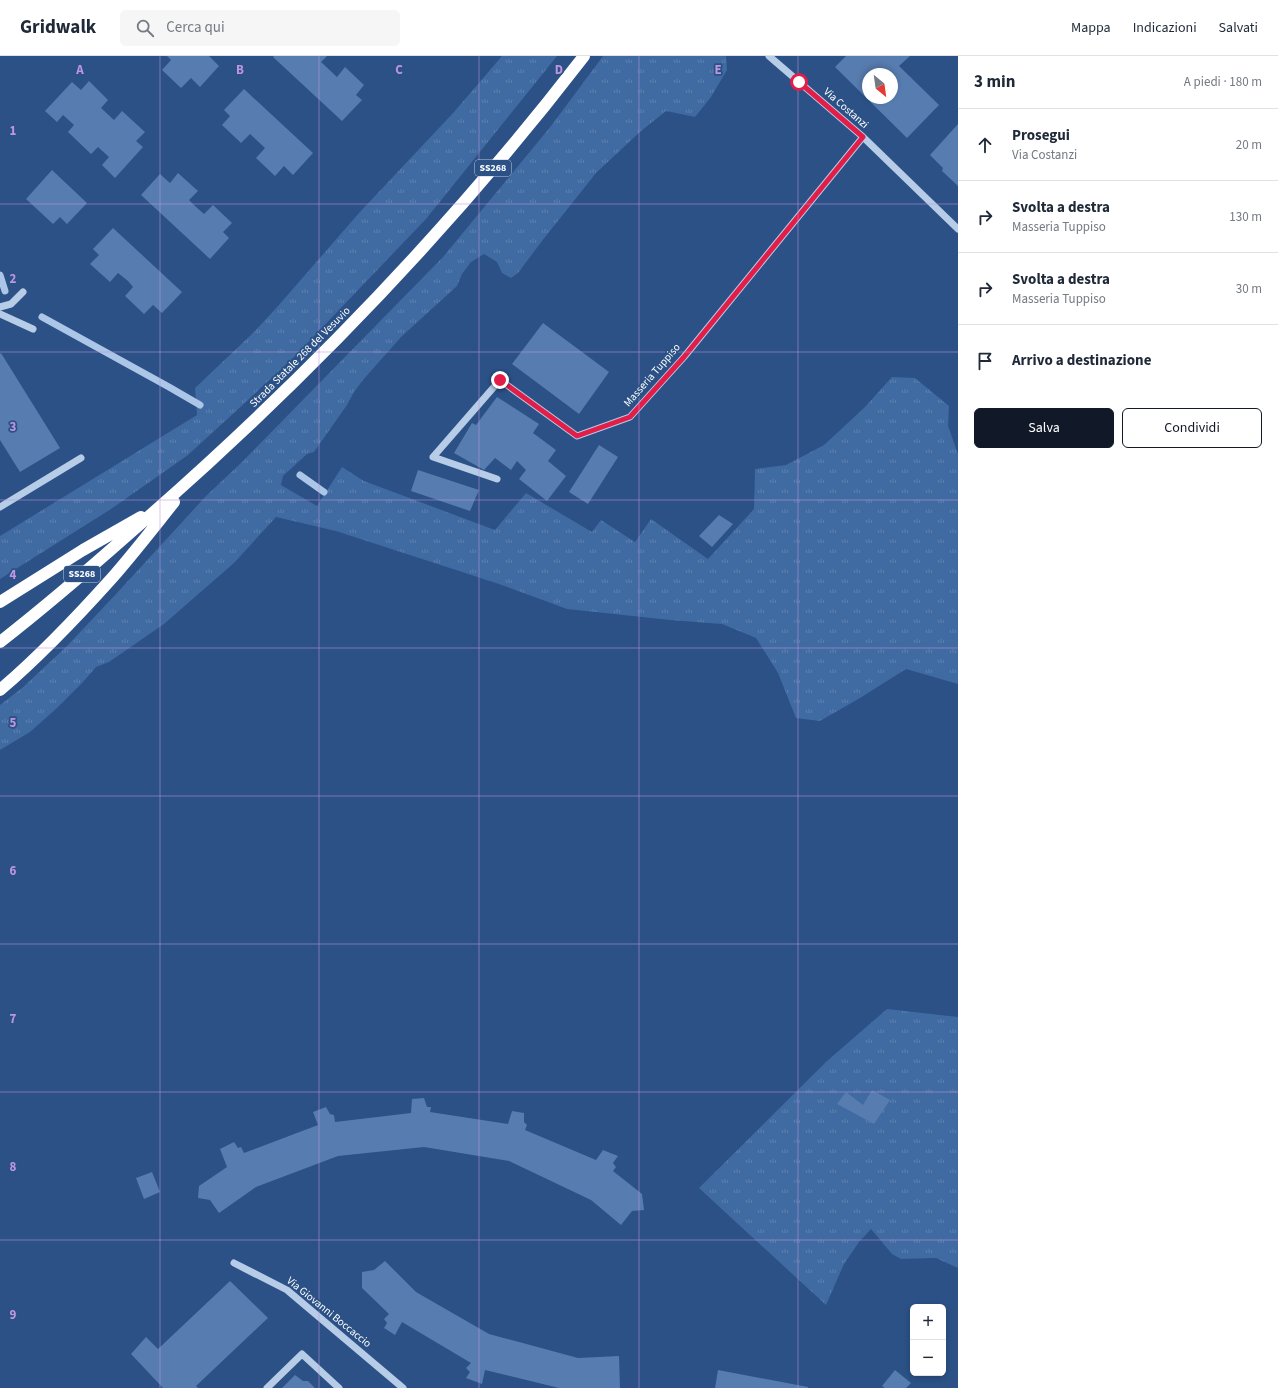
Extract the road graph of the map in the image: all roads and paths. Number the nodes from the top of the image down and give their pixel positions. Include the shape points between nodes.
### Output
1 (584, 56) edge
2 (769, 56) edge
3 (863, 137) junction
4 (958, 229) edge
5 (23, 292) dead end
6 (0, 307) edge
7 (0, 314) edge
8 (34, 329) dead end
9 (81, 458) dead end
10 (196, 475) junction
11 (497, 480) dead end
12 (163, 505) junction
13 (0, 506) edge
14 (0, 602) edge
15 (0, 642) edge
16 (0, 690) edge
17 (234, 1263) dead end
18 (267, 1388) edge
19 (339, 1388) edge
20 (402, 1388) edge

1 - 10 highway, Strada Statale 268 del Vesuvio / SS268 via 466,200 398,276 317,361
2 - 3 street, Via Costanzi
3 - 4 street, Via Costanzi
3 - 11 street, Masseria Tuppiso via 689,351 630,417 577,436 500,380 434,457
5 - 6 street via 12,304
7 - 8 street
9 - 13 street
10 - 12 highway, Strada Statale 268 del Vesuvio / SS268
10 - 16 highway via 113,577
12 - 14 highway via 83,550
12 - 15 highway, Strada Statale 268 del Vesuvio / SS268
17 - 20 street, Via Giovanni Boccaccio via 287,1290
18 - 19 street via 302,1354

